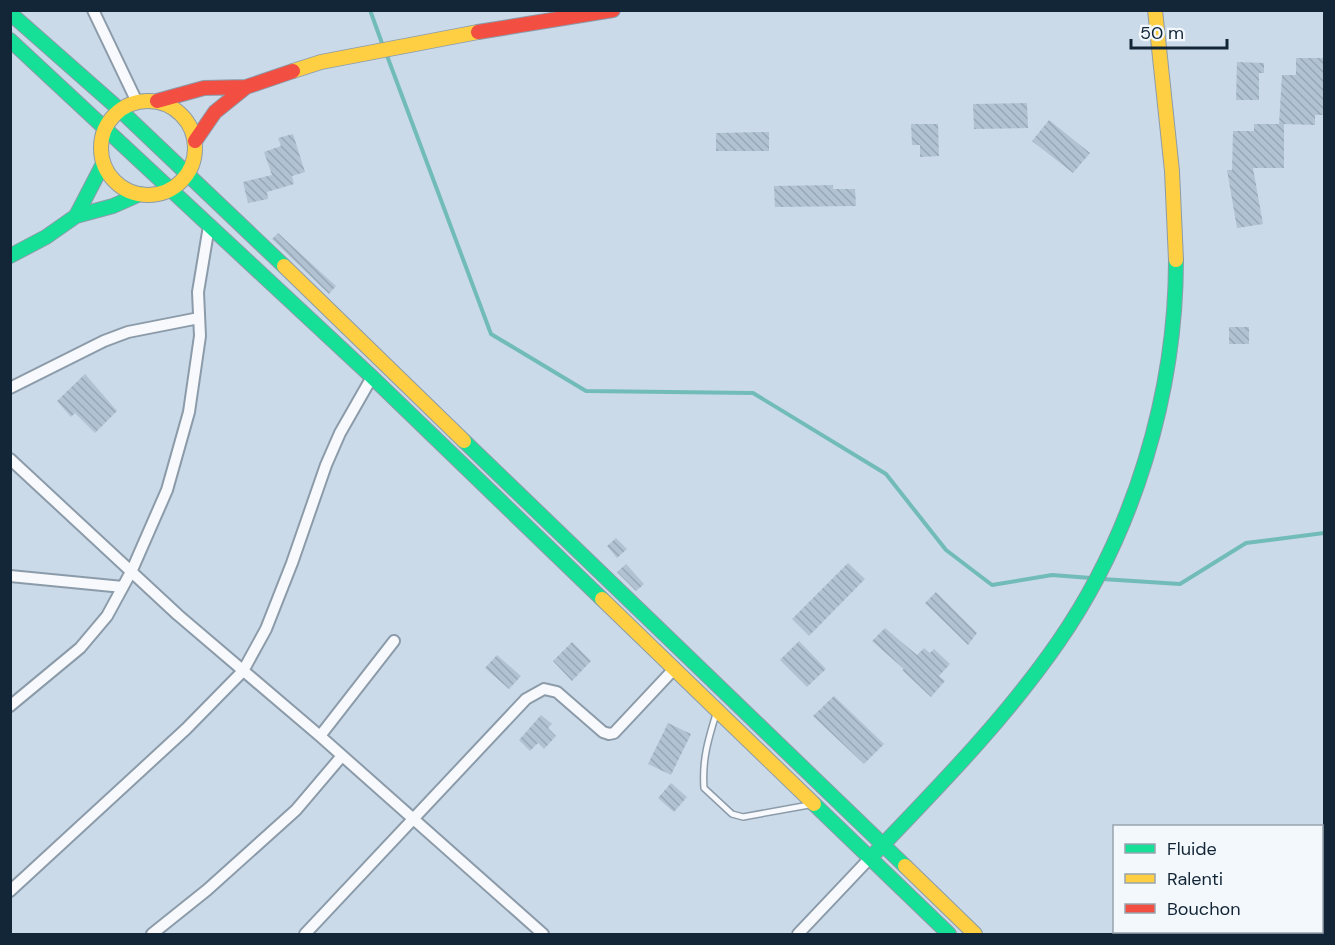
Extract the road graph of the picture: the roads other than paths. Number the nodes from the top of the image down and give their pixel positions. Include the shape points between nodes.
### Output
1 (93, 10) edge
2 (614, 10) edge
3 (1155, 10) edge
4 (10, 13) edge
5 (568, 13) edge
6 (10, 39) edge
7 (246, 87) junction
8 (157, 101) junction
9 (137, 102) junction
10 (120, 110) junction
11 (106, 128) junction
12 (195, 141) junction
13 (104, 164) junction
14 (187, 174) junction
15 (170, 189) junction
16 (140, 194) junction
17 (76, 216) junction
18 (209, 226) junction
19 (10, 256) edge
20 (199, 318) junction
21 (372, 377) junction
22 (10, 388) edge
23 (10, 459) edge
24 (132, 570) junction
25 (10, 576) edge
26 (123, 587) junction
27 (393, 641) dead end
28 (675, 668) junction
29 (243, 672) junction
30 (10, 706) edge
31 (718, 710) junction
32 (320, 736) junction
33 (341, 757) junction
34 (814, 804) junction
35 (412, 819) junction
36 (883, 845) junction
37 (870, 858) junction
38 (10, 891) edge
39 (152, 934) edge
40 (305, 934) edge
41 (543, 934) edge
42 (798, 934) edge
43 (949, 934) edge
44 (975, 934) edge

1 - 9 street
2 - 5 main road
3 - 36 main road via 1174,202 1176,268 1169,348 1158,411 1139,477 1115,543 1060,640 994,726
4 - 10 main road
5 - 7 main road via 321,62
6 - 11 main road
7 - 8 main road via 204,88
7 - 12 main road via 215,112
8 - 9 main road
8 - 12 main road via 183,115
9 - 10 main road
10 - 11 main road
10 - 14 main road
11 - 13 main road via 101,144
11 - 15 main road
12 - 14 main road via 194,161
13 - 16 main road via 122,187
13 - 17 main road
14 - 15 main road
14 - 36 main road
15 - 16 main road via 159,194
15 - 18 main road
16 - 17 main road
17 - 19 main road
18 - 20 street via 198,292
18 - 21 main road
20 - 22 street via 128,332
20 - 24 street via 200,336 183,435 167,490
21 - 28 main road
21 - 29 street via 326,465 266,629
23 - 24 street
24 - 26 street
24 - 29 street
25 - 26 street
26 - 30 street via 107,616 80,648
27 - 32 street
28 - 31 main road
28 - 35 street via 609,734 557,692 544,689 535,693
29 - 32 street
29 - 38 street
31 - 34 main road
31 - 34 lane via 703,767 704,788 732,814 743,817
32 - 33 street
33 - 35 street
33 - 39 street via 296,810
34 - 37 main road
35 - 40 street
35 - 41 street
36 - 37 main road
36 - 44 main road
37 - 42 street
37 - 43 main road

